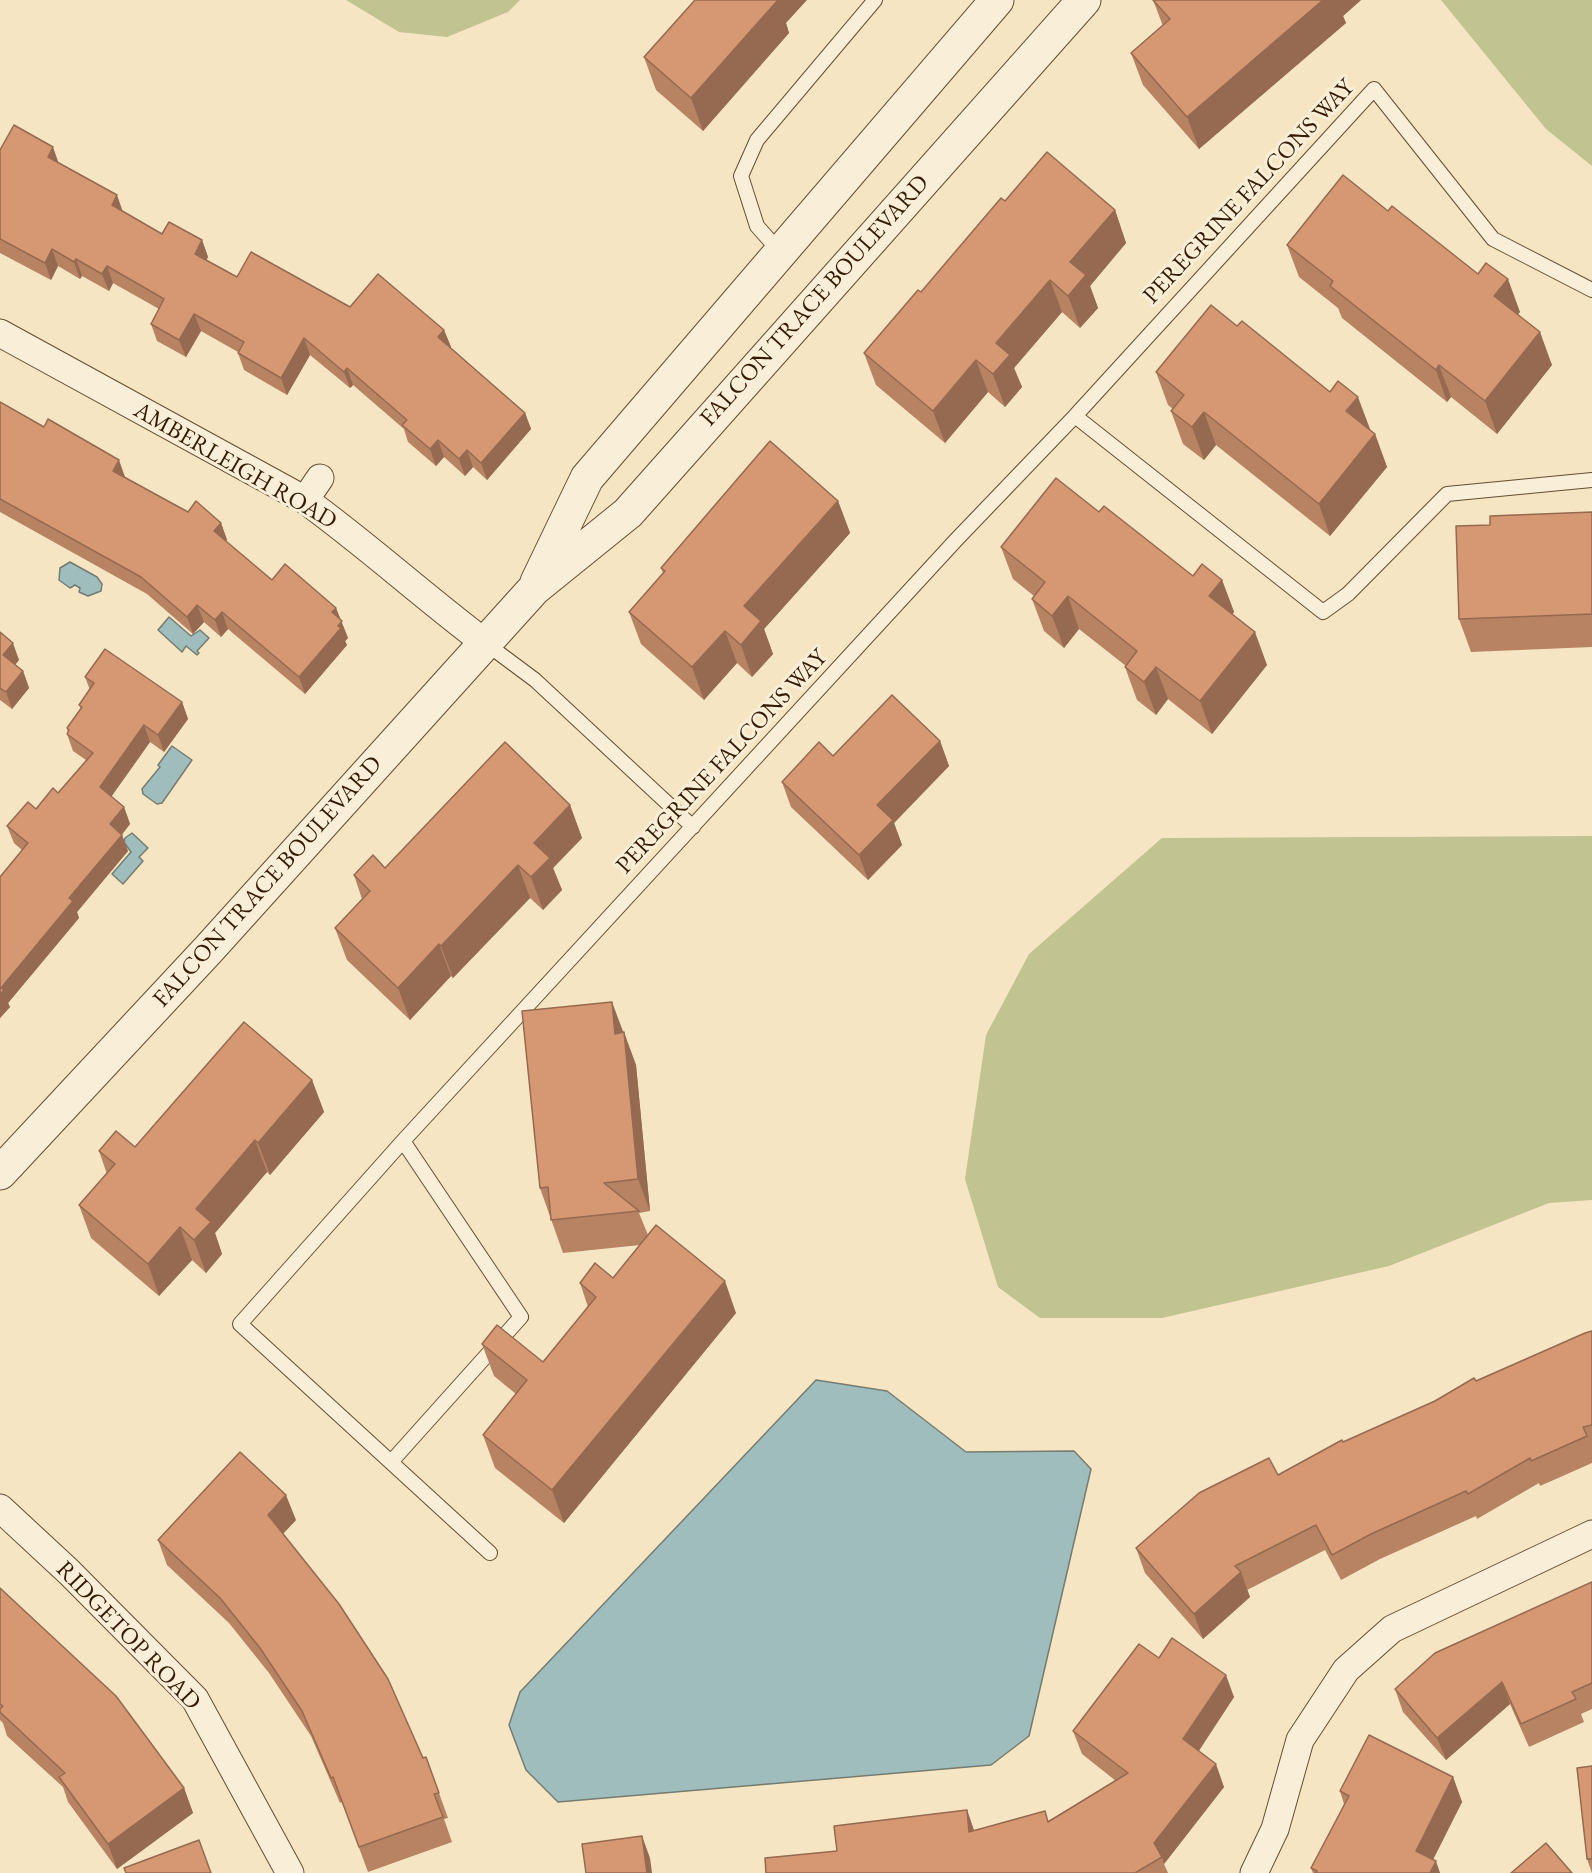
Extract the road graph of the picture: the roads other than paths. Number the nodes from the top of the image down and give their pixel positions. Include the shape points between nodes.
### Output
1 (875, 0) edge
2 (997, 0) edge
3 (1084, 0) edge
4 (781, 253) junction
5 (1592, 290) edge
6 (0, 333) edge
7 (1075, 416) junction
8 (1592, 480) edge
9 (534, 589) junction
10 (484, 642) junction
11 (693, 827) junction
12 (403, 1141) junction
13 (0, 1173) edge
14 (391, 1462) junction
15 (0, 1508) edge
16 (1592, 1534) edge
17 (489, 1553) dead end
18 (290, 1873) edge
19 (1254, 1873) edge

1 - 4 lane via 756,140 741,176 757,226
2 - 4 street, FALCON TRACE BOULEVARD
3 - 9 street, FALCON TRACE BOULEVARD via 628,513
4 - 9 street, FALCON TRACE BOULEVARD via 587,478
5 - 7 lane, PEREGRINE FALCONS WAY via 1493,238 1374,90
6 - 10 street, AMBERLEIGH ROAD via 312,489 352,534
7 - 8 lane via 1323,612 1347,594 1447,494
7 - 11 lane, PEREGRINE FALCONS WAY
9 - 10 street, FALCON TRACE BOULEVARD
10 - 11 lane via 535,680
10 - 13 street, FALCON TRACE BOULEVARD via 208,950
11 - 12 lane, PEREGRINE FALCONS WAY
12 - 14 lane via 521,1317
12 - 14 lane, PEREGRINE FALCONS WAY via 240,1324
14 - 17 lane, PEREGRINE FALCONS WAY
15 - 18 street, RIDGETOP ROAD via 195,1699
16 - 19 street via 1392,1629 1346,1670 1300,1740 1275,1829

